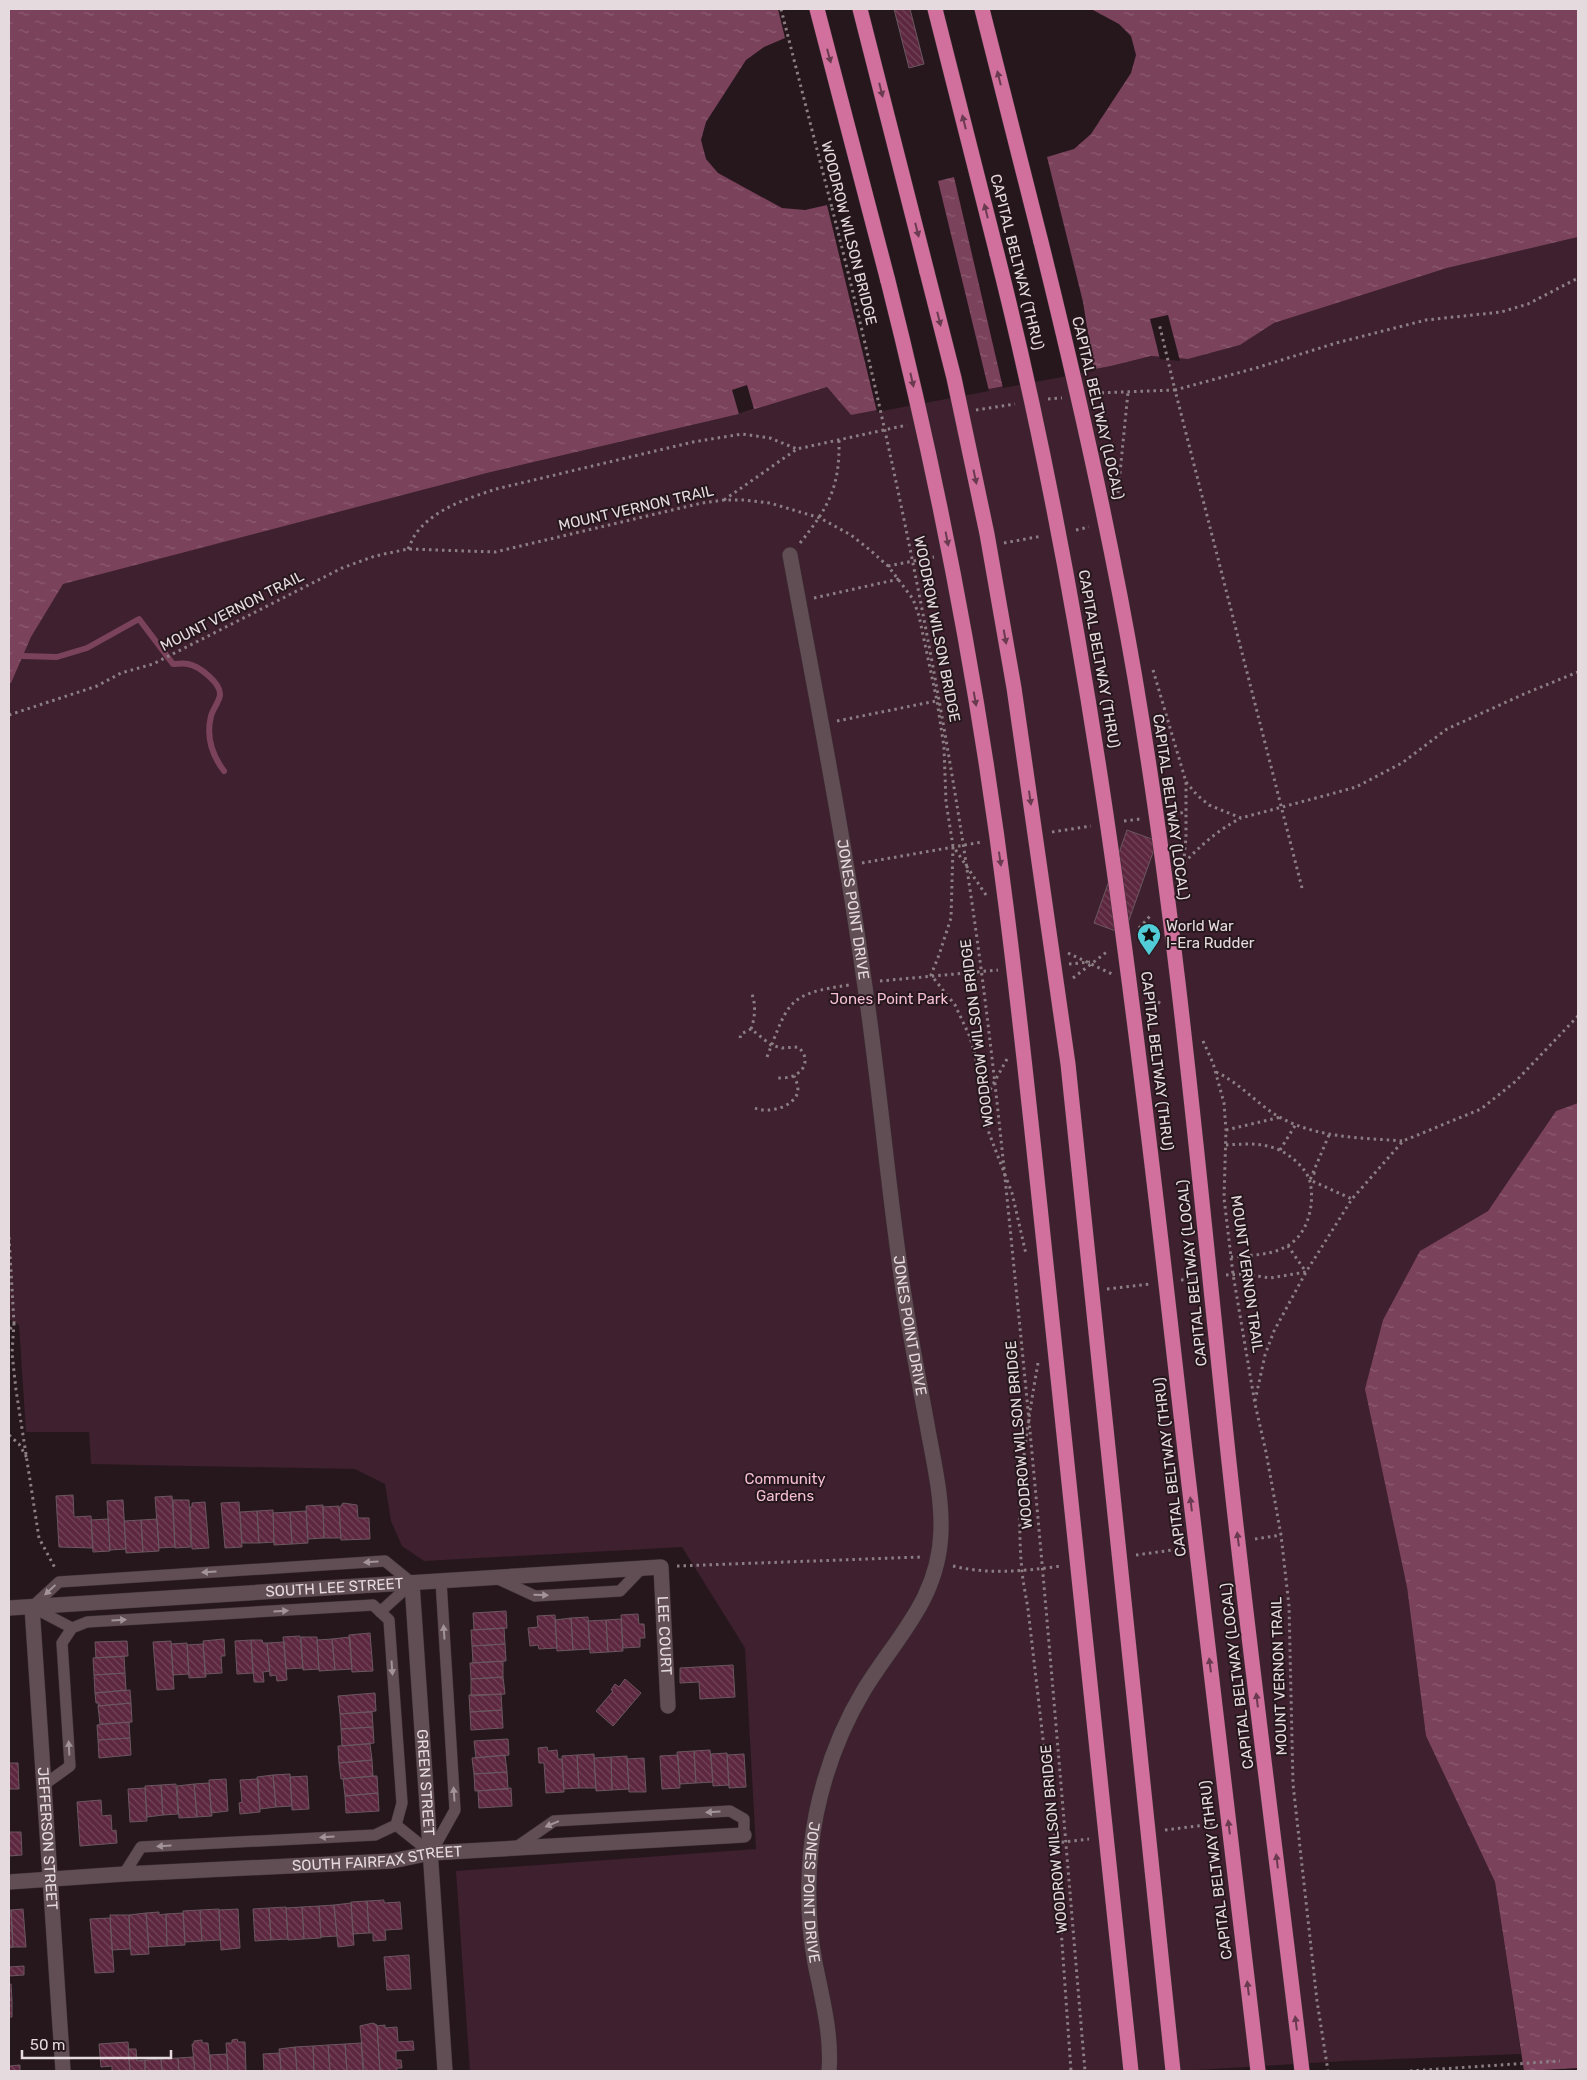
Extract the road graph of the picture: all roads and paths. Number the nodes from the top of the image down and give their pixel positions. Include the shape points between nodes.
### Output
1 (781, 9) edge
2 (817, 9) edge
3 (860, 9) edge
4 (935, 9) edge
5 (982, 9) edge
6 (1578, 278) edge
7 (1159, 323) dead end
8 (1175, 390) junction
9 (1087, 394) dead end
10 (1068, 397) dead end
11 (1040, 400) dead end
12 (1022, 403) dead end
13 (974, 411) dead end
14 (916, 423) dead end
15 (839, 440) junction
16 (797, 449) junction
17 (724, 500) junction
18 (820, 518) junction
19 (408, 549) junction
20 (790, 555) joint
21 (899, 579) junction
22 (799, 602) junction
23 (1578, 672) edge
24 (937, 701) junction
25 (9, 715) edge
26 (822, 725) junction
27 (1186, 782) dead end
28 (1281, 808) junction
29 (1187, 812) dead end
30 (1168, 815) dead end
31 (1148, 818) dead end
32 (1241, 818) junction
33 (1119, 822) dead end
34 (1099, 825) dead end
35 (1050, 832) dead end
36 (992, 840) dead end
37 (953, 846) junction
38 (1184, 864) dead end
39 (847, 866) junction
40 (1302, 888) dead end
41 (992, 902) dead end
42 (1066, 952) dead end
43 (1091, 962) junction
44 (1063, 965) dead end
45 (1006, 969) dead end
46 (931, 975) junction
47 (1116, 977) dead end
48 (865, 982) junction
49 (1142, 991) dead end
50 (752, 994) dead end
51 (1170, 1010) dead end
52 (1578, 1016) edge
53 (751, 1028) junction
54 (1199, 1036) dead end
55 (740, 1038) dead end
56 (771, 1045) junction
57 (767, 1057) dead end
58 (1216, 1072) junction
59 (794, 1076) junction
60 (776, 1078) dead end
61 (986, 1097) dead end
62 (755, 1108) dead end
63 (1281, 1117) junction
64 (1296, 1124) junction
65 (1226, 1130) junction
66 (1329, 1134) junction
67 (1403, 1141) junction
68 (1226, 1145) junction
69 (1280, 1150) junction
70 (1313, 1173) junction
71 (1319, 1174) dead end
72 (1310, 1180) junction
73 (1352, 1199) junction
74 (9, 1237) edge
75 (1288, 1246) junction
76 (1231, 1257) junction
77 (1306, 1272) junction
78 (14, 1323) junction
79 (9, 1331) edge
80 (1254, 1404) junction
81 (9, 1435) edge
82 (28, 1461) junction
83 (1281, 1536) junction
84 (1253, 1539) dead end
85 (1188, 1548) dead end
86 (1133, 1556) dead end
87 (937, 1560) junction
88 (1068, 1565) dead end
89 (661, 1567) junction
90 (55, 1568) dead end
91 (642, 1568) junction
92 (496, 1578) junction
93 (441, 1581) junction
94 (412, 1583) junction
95 (32, 1607) junction
96 (9, 1608) edge
97 (380, 1612) junction
98 (72, 1628) junction
99 (668, 1706) dead end
100 (45, 1784) junction
101 (1220, 1823) dead end
102 (396, 1825) junction
103 (1163, 1830) dead end
104 (744, 1835) joint
105 (1094, 1838) dead end
106 (1055, 1843) dead end
107 (514, 1848) junction
108 (430, 1853) junction
109 (124, 1874) junction
110 (51, 1879) junction
111 (9, 1882) edge
112 (1560, 2061) dead end
113 (63, 2071) edge
114 (445, 2071) edge
115 (829, 2071) edge
116 (1085, 2071) edge
117 (1131, 2071) edge
118 (1173, 2071) edge
119 (1258, 2071) edge
120 (1302, 2071) edge
121 (1328, 2071) edge
122 (1410, 2071) edge

1 - 116 path, WOODROW WILSON BRIDGE, bridge via 853,290 906,524 943,718 972,904 994,1069 1035,1480
2 -> 117 highway, bridge via 923,425 981,733 1026,1075
3 -> 118 highway, bridge via 954,378 987,534 1014,688 1068,1064
119 -> 4 highway, CAPITAL BELTWAY (THRU), bridge via 1141,1064 1093,724 1032,396
120 -> 5 highway, CAPITAL BELTWAY (LOCAL), bridge via 1229,1458 1187,1062 1135,678 1067,347
6 - 8 path via 1528,304 1501,312 1426,320
7 - 8 path
8 - 9 path
8 - 28 path
10 - 11 path
12 - 13 path
14 - 15 path
15 - 16 path
15 - 18 path via 840,466
16 - 17 path
16 - 19 path via 770,438 742,434 694,442 496,489 468,498 435,516 417,532
17 - 18 path, MOUNT VERNON TRAIL via 770,502
17 - 19 path, MOUNT VERNON TRAIL via 495,552
18 - 20 path
18 - 21 path, MOUNT VERNON TRAIL via 870,550
19 - 25 path, MOUNT VERNON TRAIL via 342,568 153,664
20 - 22 street, JONES POINT DRIVE
21 - 22 path
21 - 24 path, MOUNT VERNON TRAIL via 913,599 919,616
22 - 26 street, JONES POINT DRIVE
23 - 28 path via 1447,729 1402,763 1356,787
24 - 26 path
24 - 37 path, MOUNT VERNON TRAIL
26 - 39 street, JONES POINT DRIVE
27 - 32 path via 1209,805
28 - 32 path
28 - 40 path
29 - 30 path
31 - 33 path
32 - 38 path via 1204,841
34 - 35 path
36 - 37 path
37 - 39 path
37 - 41 path, MOUNT VERNON TRAIL
37 - 46 path via 951,918
39 - 48 street, JONES POINT DRIVE
42 - 43 path
43 - 44 path
43 - 47 path
45 - 46 path
46 - 48 path
46 - 61 path via 955,1005 970,1037
48 - 56 path via 820,989 794,1000 784,1013
48 - 87 street, JONES POINT DRIVE via 899,1262 939,1498 941,1534
49 - 51 path
50 - 53 path via 754,1015
52 - 67 path via 1516,1081 1481,1109
53 - 55 path
53 - 56 path
54 - 58 path, MOUNT VERNON TRAIL
56 - 57 path
56 - 59 path via 798,1047 804,1052 805,1066
58 - 63 path
58 - 65 path, MOUNT VERNON TRAIL via 1224,1103
59 - 60 path
59 - 62 path via 798,1092 794,1099 774,1109
63 - 64 path
63 - 65 path
64 - 66 path
64 - 69 path
65 - 68 path, MOUNT VERNON TRAIL
66 - 67 path
66 - 70 path
67 - 73 path
68 - 69 path via 1257,1144
68 - 76 path, MOUNT VERNON TRAIL via 1224,1198
69 - 72 path via 1301,1167
70 - 71 path
70 - 72 path
72 - 73 path
72 - 75 path via 1312,1203 1309,1218 1302,1233
73 - 77 path
74 - 78 path
75 - 76 path via 1265,1254
75 - 77 path
76 - 80 path, MOUNT VERNON TRAIL
77 - 80 path via 1274,1331
78 - 79 path
78 - 82 path via 12,1353
80 - 83 path, MOUNT VERNON TRAIL
81 - 82 path via 19,1444
82 - 90 path via 39,1538
83 - 84 path
83 - 121 path, MOUNT VERNON TRAIL via 1289,1606 1293,1784
85 - 86 path
87 - 88 path via 977,1572
87 - 89 path via 924,1557
87 - 115 street, JONES POINT DRIVE via 925,1598 873,1676 845,1726 826,1776 816,1815 810,1858 809,1906 815,1961 825,2005
89 - 91 street, SOUTH LEE STREET
89 - 99 street, LEE COURT
91 - 92 street, SOUTH LEE STREET
92 -> 91 lane via 535,1596 620,1591
92 - 93 street, SOUTH LEE STREET
93 - 94 street, SOUTH LEE STREET
108 -> 93 lane via 455,1810
94 - 95 street, SOUTH LEE STREET
94 -> 95 lane via 385,1561 59,1582
94 - 97 lane
94 - 108 street, GREEN STREET
95 - 96 street, SOUTH LEE STREET
95 - 98 lane
95 - 100 street, JEFFERSON STREET
98 -> 97 lane via 86,1622 373,1605
97 -> 102 lane via 389,1620 390,1629 402,1803
100 -> 98 lane via 70,1766 62,1643
100 - 110 street, JEFFERSON STREET
101 - 103 path
102 - 108 lane
102 -> 109 lane via 375,1835 142,1847
104 - 107 street, SOUTH FAIRFAX STREET
104 -> 107 lane via 744,1819 730,1811 554,1821
105 - 106 path
107 - 108 street, SOUTH FAIRFAX STREET
108 - 109 street, SOUTH FAIRFAX STREET via 392,1861
108 - 114 street, GREEN STREET
109 - 110 street, SOUTH FAIRFAX STREET
110 - 111 street, SOUTH FAIRFAX STREET
110 - 113 street, JEFFERSON STREET
112 - 122 path

